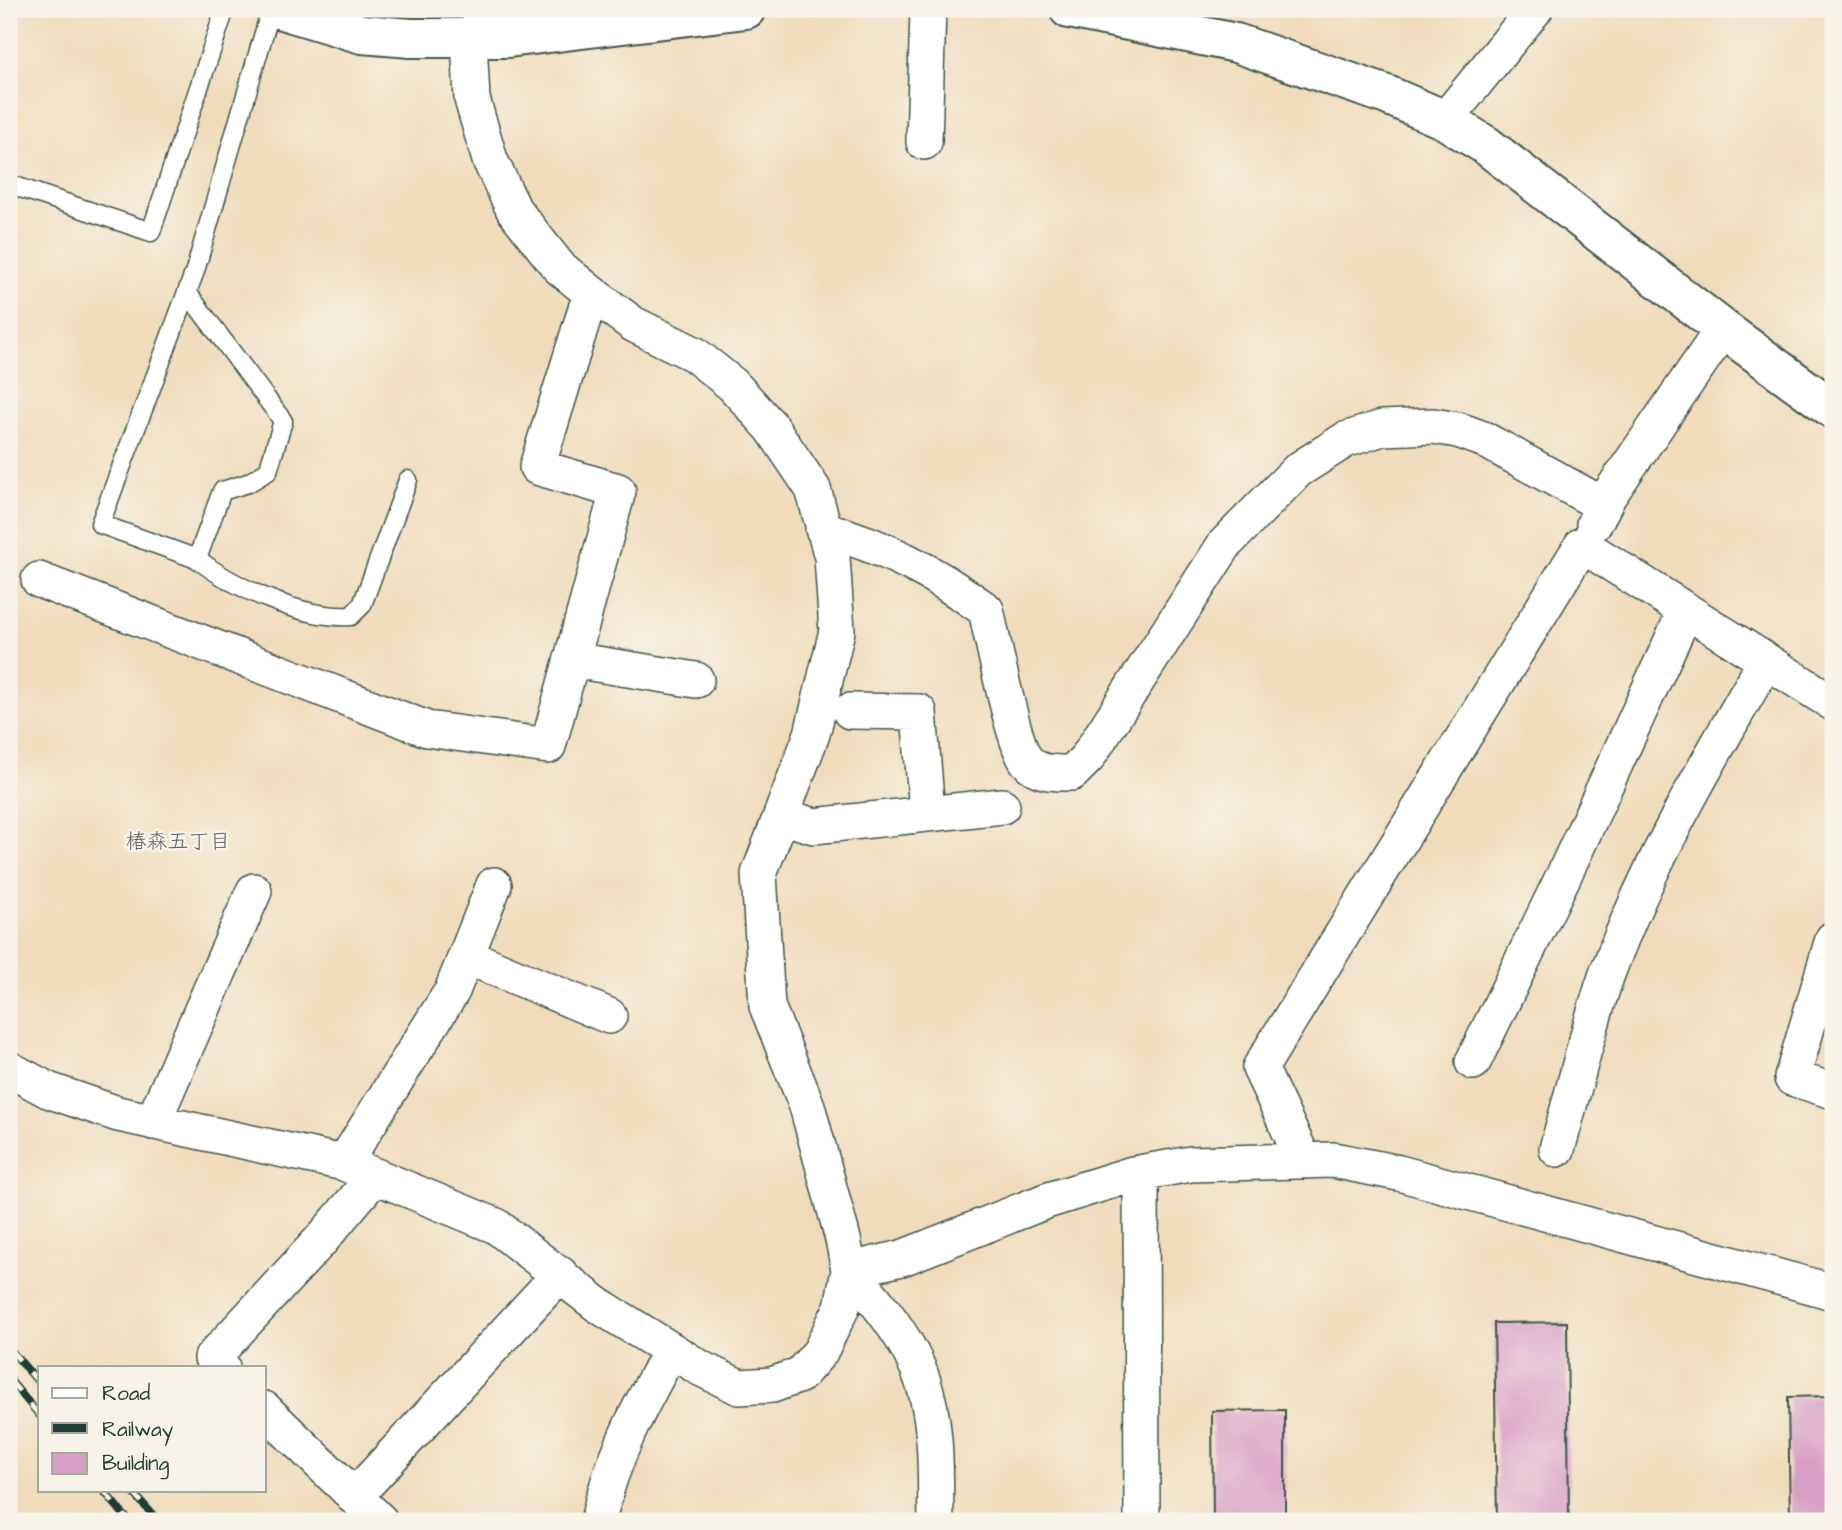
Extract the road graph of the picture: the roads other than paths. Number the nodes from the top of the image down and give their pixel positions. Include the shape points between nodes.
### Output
1 (225, 9) edge
2 (271, 9) edge
3 (279, 9) edge
4 (492, 9) edge
5 (737, 9) edge
6 (928, 9) edge
7 (1069, 9) edge
8 (1112, 12) edge
9 (1526, 12) edge
10 (1173, 17) edge
11 (470, 39) junction
12 (1445, 120) junction
13 (924, 142) dead end
14 (9, 184) edge
15 (187, 292) junction
16 (591, 292) junction
17 (1723, 329) junction
18 (1833, 409) edge
19 (408, 481) dead end
20 (1604, 505) junction
21 (823, 529) junction
22 (1582, 545) junction
23 (197, 559) junction
24 (39, 580) dead end
25 (1686, 610) junction
26 (572, 660) junction
27 (1766, 661) junction
28 (696, 680) dead end
29 (1833, 703) edge
30 (850, 712) dead end
31 (1002, 806) dead end
32 (927, 813) junction
33 (781, 816) junction
34 (494, 885) dead end
35 (254, 891) dead end
36 (1833, 939) edge
37 (466, 956) junction
38 (609, 1016) dead end
39 (1473, 1062) dead end
40 (9, 1069) edge
41 (1833, 1091) edge
42 (153, 1122) junction
43 (1557, 1149) dead end
44 (1304, 1161) junction
45 (360, 1170) junction
46 (1141, 1173) junction
47 (849, 1270) junction
48 (560, 1274) junction
49 (1833, 1292) edge
50 (671, 1350) junction
51 (221, 1366) edge
52 (266, 1411) edge
53 (354, 1497) junction
54 (380, 1521) edge
55 (598, 1521) edge
56 (936, 1521) edge
57 (1142, 1521) edge

1 - 14 lane via 150,233
2 - 15 lane
3 - 11 street via 362,34
4 - 11 street
5 - 11 street
6 - 13 street
7 - 8 street
8 - 10 street
9 - 12 street
10 - 12 street
11 - 16 street via 472,99 490,160 514,210 559,267
12 - 17 street via 1488,146
15 - 23 lane via 283,421 268,471 222,491
15 - 23 lane via 100,524
16 - 21 street via 633,324 694,354 733,385 772,428 813,489
16 - 26 street via 537,467 618,491
17 - 18 street
17 - 20 street
19 - 23 lane via 362,605 351,616 328,617 295,607 223,578
20 - 21 street via 1458,430 1382,428 1346,440 1298,470 1224,544 1087,758 1072,773 1046,773 1026,761 986,610 938,576 870,543
20 - 22 street
21 - 33 street via 832,556 837,631 812,734
22 - 25 street
22 - 44 street via 1261,1068
24 - 26 street via 427,729 548,746
25 - 27 street
25 - 39 street
26 - 28 street
27 - 29 street
27 - 43 street via 1648,876 1607,976
30 - 32 street via 919,712
31 - 32 street
32 - 33 street via 814,826
33 - 47 street via 759,874 767,1006 807,1106
34 - 37 street
35 - 42 street
36 - 41 street via 1792,1078
37 - 38 street
37 - 45 street
40 - 42 street via 48,1090
42 - 45 street
44 - 46 street via 1191,1164
44 - 49 street via 1333,1160 1399,1173
45 - 48 street via 496,1226
45 - 51 street via 322,1239 212,1358
46 - 47 street via 1046,1201 902,1258
46 - 57 street
47 - 50 street via 842,1307 820,1352 800,1375 772,1385 739,1387
47 - 56 street via 885,1310 923,1381 935,1441
48 - 50 street via 598,1305
48 - 53 street
50 - 55 street via 632,1421 612,1468
52 - 53 street
53 - 54 street

